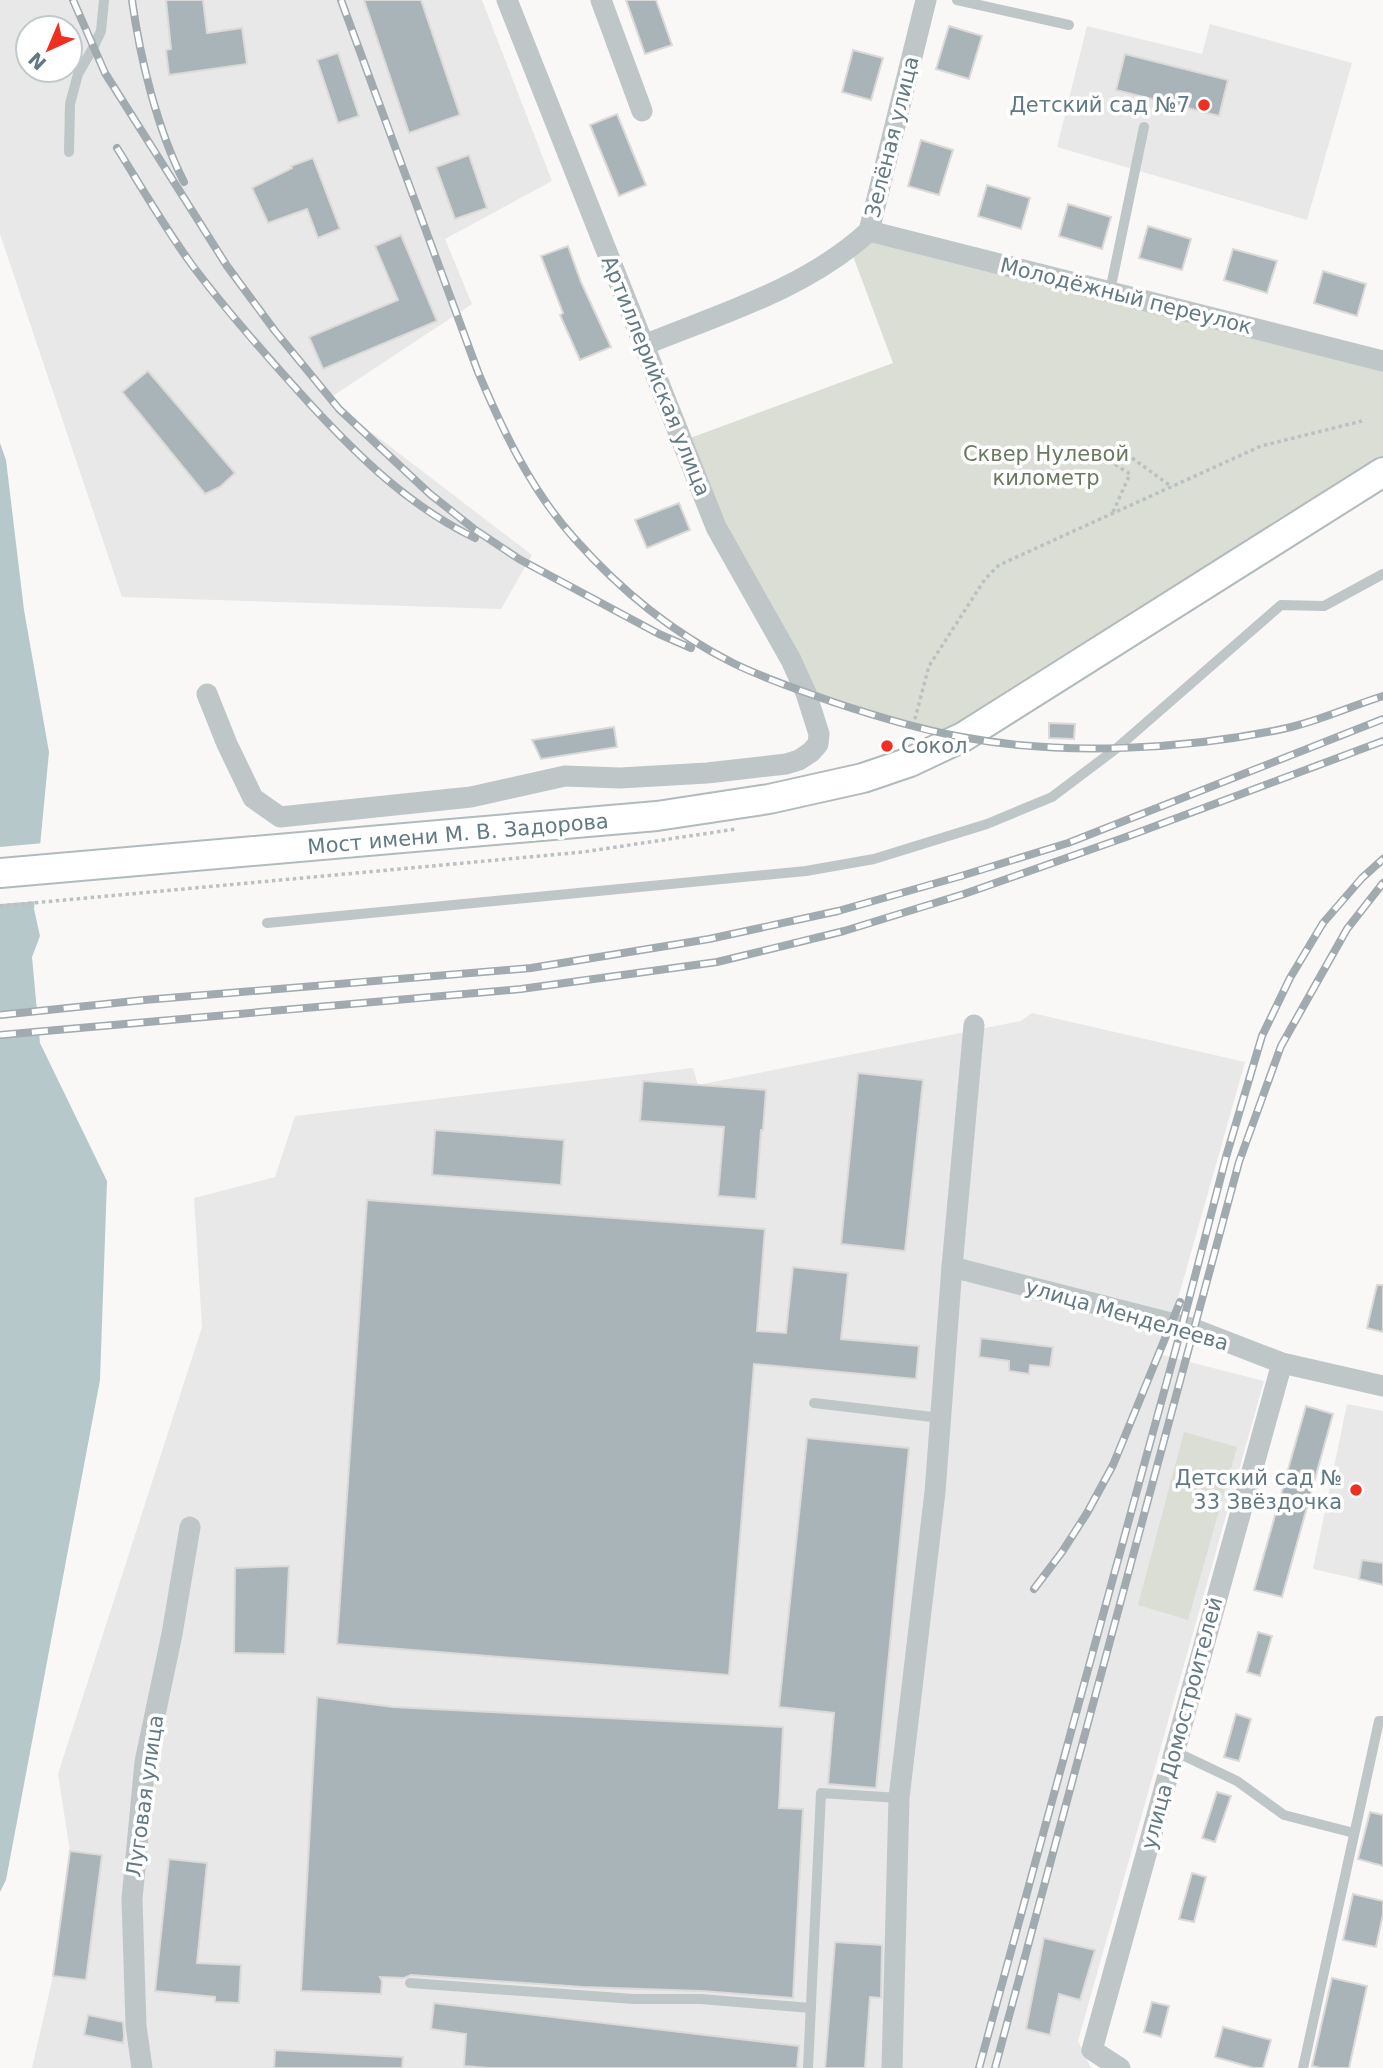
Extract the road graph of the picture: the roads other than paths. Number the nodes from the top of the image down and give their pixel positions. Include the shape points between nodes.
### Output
1 (104, 0) edge
2 (507, 0) edge
3 (601, 0) edge
4 (926, 0) edge
5 (957, 0) edge
6 (1069, 25) dead end
7 (642, 111) dead end
8 (1144, 127) dead end
9 (69, 152) dead end
10 (869, 231) junction
11 (1110, 291) junction
12 (644, 345) junction
13 (1383, 361) edge
14 (1383, 472) edge
15 (1383, 574) edge
16 (207, 694) dead end
17 (0, 873) edge
18 (267, 923) dead end
19 (974, 1025) dead end
20 (952, 1267) junction
21 (1282, 1363) junction
22 (1383, 1386) edge
23 (814, 1403) dead end
24 (941, 1418) junction
25 (191, 1527) dead end
26 (1383, 1721) edge
27 (1174, 1751) junction
28 (899, 1798) junction
29 (1354, 1833) junction
30 (410, 1983) dead end
31 (811, 2008) junction
32 (142, 2068) edge
33 (808, 2068) edge
34 (892, 2068) edge
35 (1120, 2068) edge
36 (1303, 2068) edge

1 - 9 lane via 101,31 78,74 70,104
2 - 12 street, Артиллерийская улица
3 - 7 street
4 - 10 street, Зелёная улица
5 - 6 lane
8 - 11 lane
10 - 11 street, Молодёжный переулок
10 - 12 street, Зелёная улица via 850,248 770,293
11 - 13 street, Молодёжный переулок
12 - 16 street, Артиллерийская улица via 716,527 806,693 819,734 811,752 786,764 620,778 565,776 471,797 280,817 253,797
14 - 17 main road, Мост имени М. В. Задорова via 963,737 863,778 657,816
15 - 18 lane via 1324,606 1281,605 1117,748 1052,797 987,824 874,859 806,871
19 - 20 street
20 - 21 street, улица Менделеева via 1194,1329
20 - 24 street
21 - 22 street, улица Менделеева
21 - 27 street, улица Домостроителей
23 - 24 lane
24 - 28 street
25 - 32 street, Луговая улица via 145,1762 132,1899 136,2026
26 - 29 lane via 1379,1721
27 - 29 lane via 1237,1782 1284,1815
27 - 35 street, улица Домостроителей via 1091,2050
28 - 31 lane via 821,1793
28 - 34 street
29 - 36 lane
30 - 31 lane
31 - 33 lane

